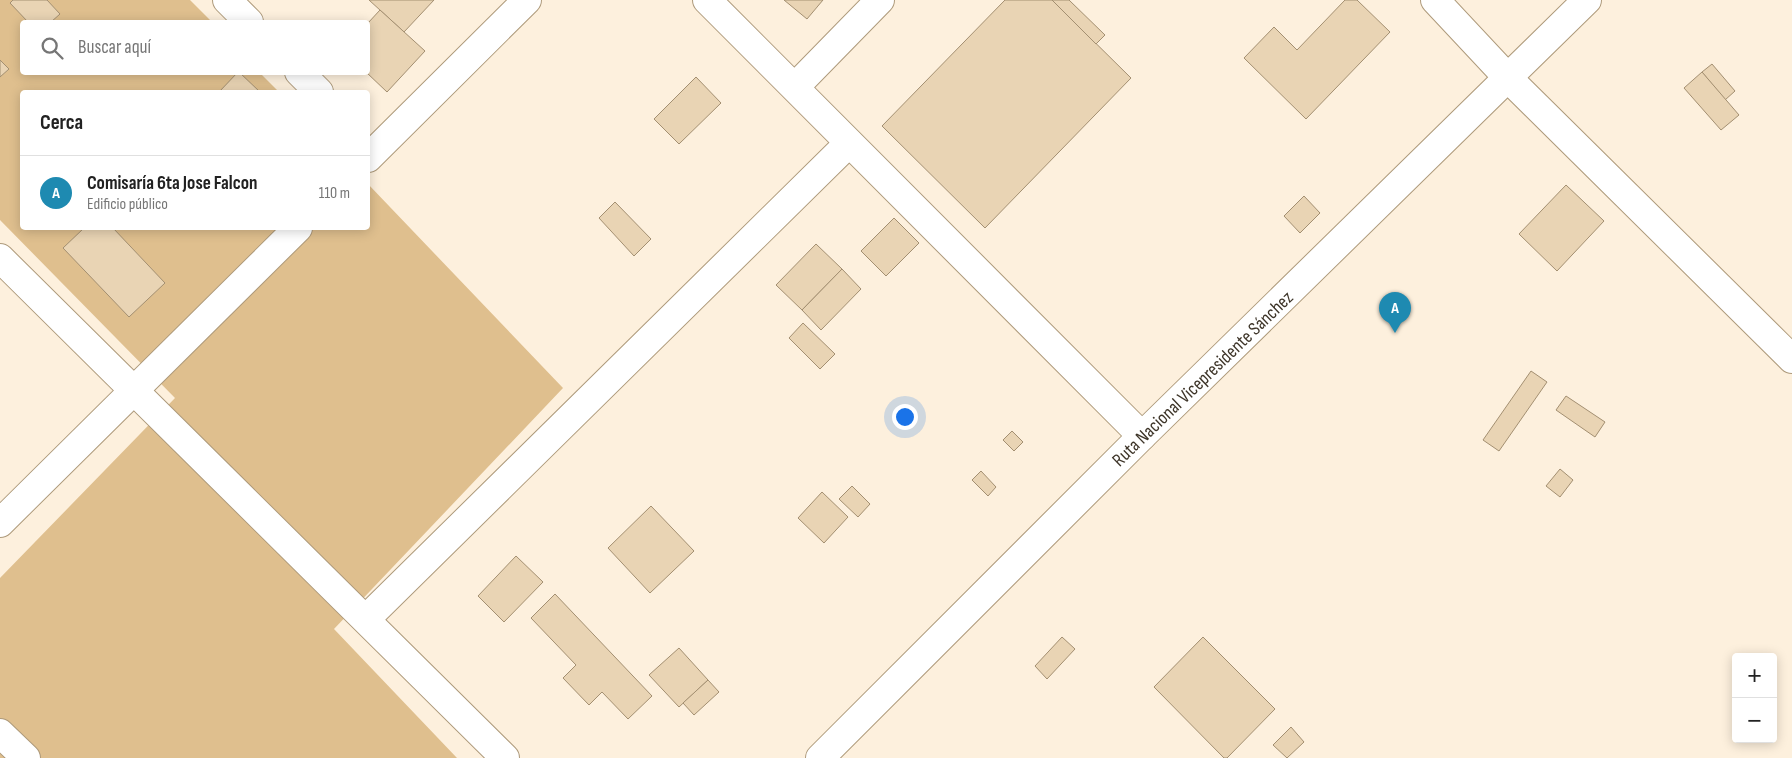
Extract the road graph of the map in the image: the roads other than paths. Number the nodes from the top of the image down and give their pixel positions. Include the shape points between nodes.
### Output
1 (226, 0) edge
2 (526, 0) edge
3 (707, 0) edge
4 (880, 0) edge
5 (1435, 0) edge
6 (1587, 0) edge
7 (247, 20) edge
8 (302, 75) edge
9 (1508, 78) junction
10 (795, 87) junction
11 (317, 90) edge
12 (849, 143) junction
13 (370, 149) edge
14 (296, 230) edge
15 (0, 258) edge
16 (1792, 359) edge
17 (133, 390) junction
18 (1142, 436) junction
19 (0, 523) edge
20 (366, 619) junction
21 (0, 733) edge
22 (26, 758) edge
23 (505, 758) edge
24 (820, 758) edge

1 - 7 main road
2 - 13 main road
3 - 10 main road
4 - 10 main road
5 - 9 main road
6 - 9 main road, Ruta Nacional Vicepresidente Sánchez
8 - 11 main road
9 - 16 main road
9 - 18 main road, Ruta Nacional Vicepresidente Sánchez
10 - 12 main road
12 - 18 main road
12 - 20 main road
14 - 17 main road
15 - 17 main road
17 - 19 main road
17 - 20 main road
18 - 24 main road, Ruta Nacional Vicepresidente Sánchez
20 - 23 main road
21 - 22 main road

